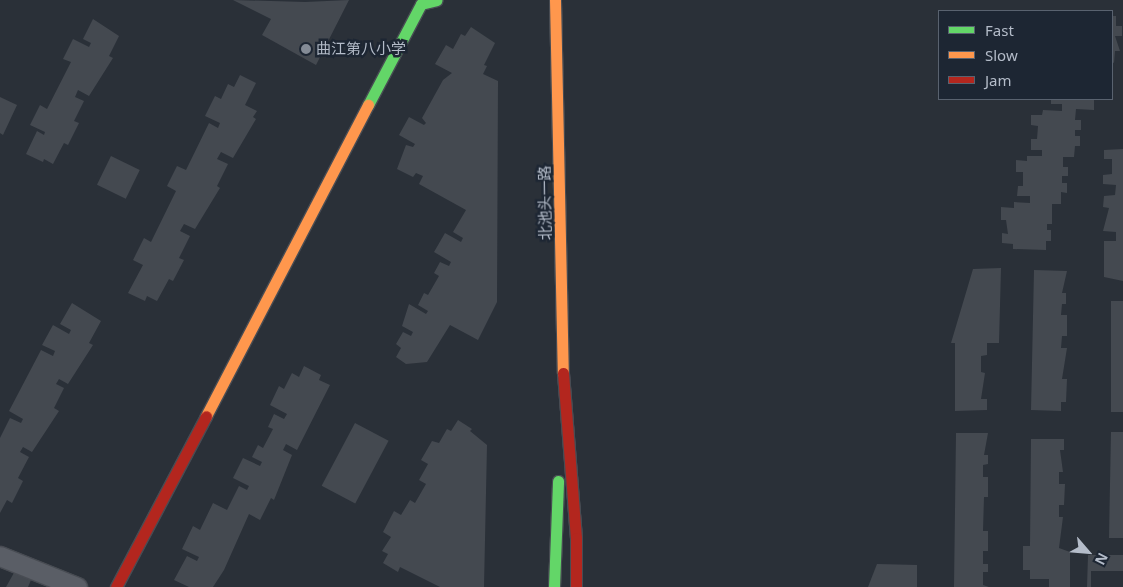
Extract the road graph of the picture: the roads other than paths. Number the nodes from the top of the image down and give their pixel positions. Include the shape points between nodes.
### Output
1 (437, 0) edge
2 (555, 0) edge
3 (564, 405) junction
4 (0, 556) edge
5 (77, 587) edge
6 (116, 587) edge
7 (554, 587) edge
8 (576, 587) edge

1 - 6 street via 421,4
2 - 3 street, 北池头一路
3 - 7 street, 北池头一路 via 554,533
3 - 8 street, 北池头一路 via 576,538
4 - 5 street

